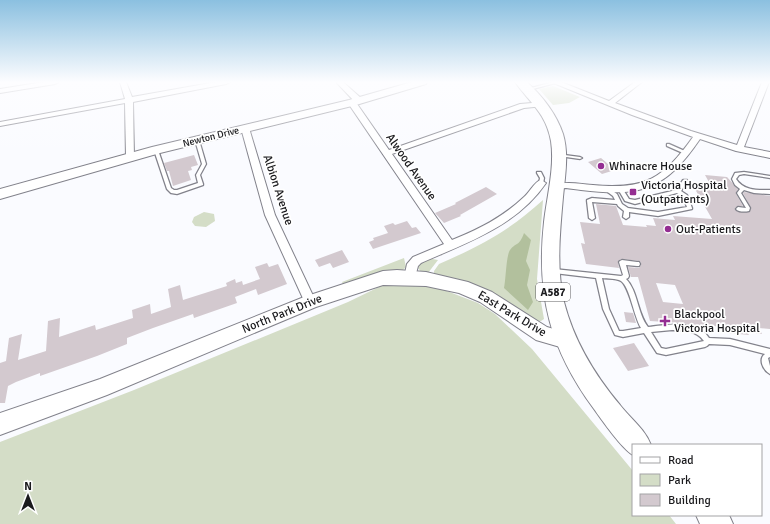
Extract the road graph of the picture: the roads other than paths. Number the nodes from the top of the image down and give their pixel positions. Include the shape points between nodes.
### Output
1 (91, 106) edge
2 (129, 106) edge
3 (336, 106) edge
4 (358, 106) edge
5 (522, 106) edge
6 (543, 106) edge
7 (620, 106) edge
8 (757, 106) edge
9 (0, 124) edge
10 (245, 128) junction
11 (698, 136) junction
12 (197, 140) junction
13 (668, 145) dead end
14 (740, 149) junction
15 (156, 150) junction
16 (685, 152) junction
17 (387, 153) junction
18 (559, 155) junction
19 (770, 155) edge
20 (130, 158) junction
21 (580, 158) dead end
22 (770, 177) edge
23 (549, 179) junction
24 (685, 181) dead end
25 (744, 188) junction
26 (607, 189) junction
27 (620, 189) junction
28 (678, 191) junction
29 (770, 192) edge
30 (0, 194) edge
31 (618, 202) junction
32 (738, 209) dead end
33 (627, 210) junction
34 (626, 217) dead end
35 (592, 218) dead end
36 (450, 245) junction
37 (637, 264) dead end
38 (552, 270) junction
39 (598, 275) junction
40 (410, 278) junction
41 (621, 278) junction
42 (310, 302) junction
43 (646, 330) junction
44 (567, 341) junction
45 (707, 342) junction
46 (770, 353) edge
47 (770, 370) edge
48 (0, 424) edge
49 (638, 444) edge
50 (711, 516) edge
51 (719, 524) edge

1 - 9 street
2 - 20 street
3 - 10 main road, Newton Drive
4 - 17 street, Alwood Avenue
5 - 17 street
6 - 18 main road, A587 via 556,135
7 - 11 street
8 - 14 street
10 - 12 main road, Newton Drive
10 - 42 street, Albion Avenue via 270,215
11 - 14 street
11 - 16 street
12 - 15 main road, Newton Drive
12 - 15 lane via 204,164 198,175 201,184 177,192 168,189
13 - 16 lane
14 - 19 street
15 - 20 main road, Newton Drive
16 - 27 street via 659,179 644,185
17 - 36 street, Alwood Avenue
18 - 21 lane
18 - 23 main road, A587
20 - 30 main road, Newton Drive
22 - 25 lane via 760,173 737,174 734,179
23 - 26 street via 563,185
23 - 36 street via 509,215 490,227
23 - 38 main road, East Park Drive / A587
24 - 28 lane
25 - 29 lane
25 - 32 lane via 739,193 748,208
26 - 27 street
26 - 31 lane via 615,195
27 - 28 lane via 627,200 635,202
28 - 33 lane via 685,196 690,208 658,214
31 - 33 lane
31 - 35 lane via 589,201
33 - 34 lane
36 - 40 street via 416,260
37 - 41 lane via 622,262 626,276
38 - 39 lane
38 - 44 main road, East Park Drive / A587 via 554,300
39 - 41 lane
39 - 43 lane via 606,309 617,333
40 - 42 main road, North Park Drive via 369,281
40 - 44 main road, East Park Drive via 462,287 486,297 542,334
41 - 43 lane via 629,285 639,322
42 - 48 main road, North Park Drive via 100,388
43 - 45 lane via 688,328 701,332
43 - 45 lane via 656,348 662,352
44 - 49 main road, East Park Drive / A587 via 597,394
45 - 46 lane via 730,342
46 - 47 lane via 766,357 766,366
50 - 51 main road

